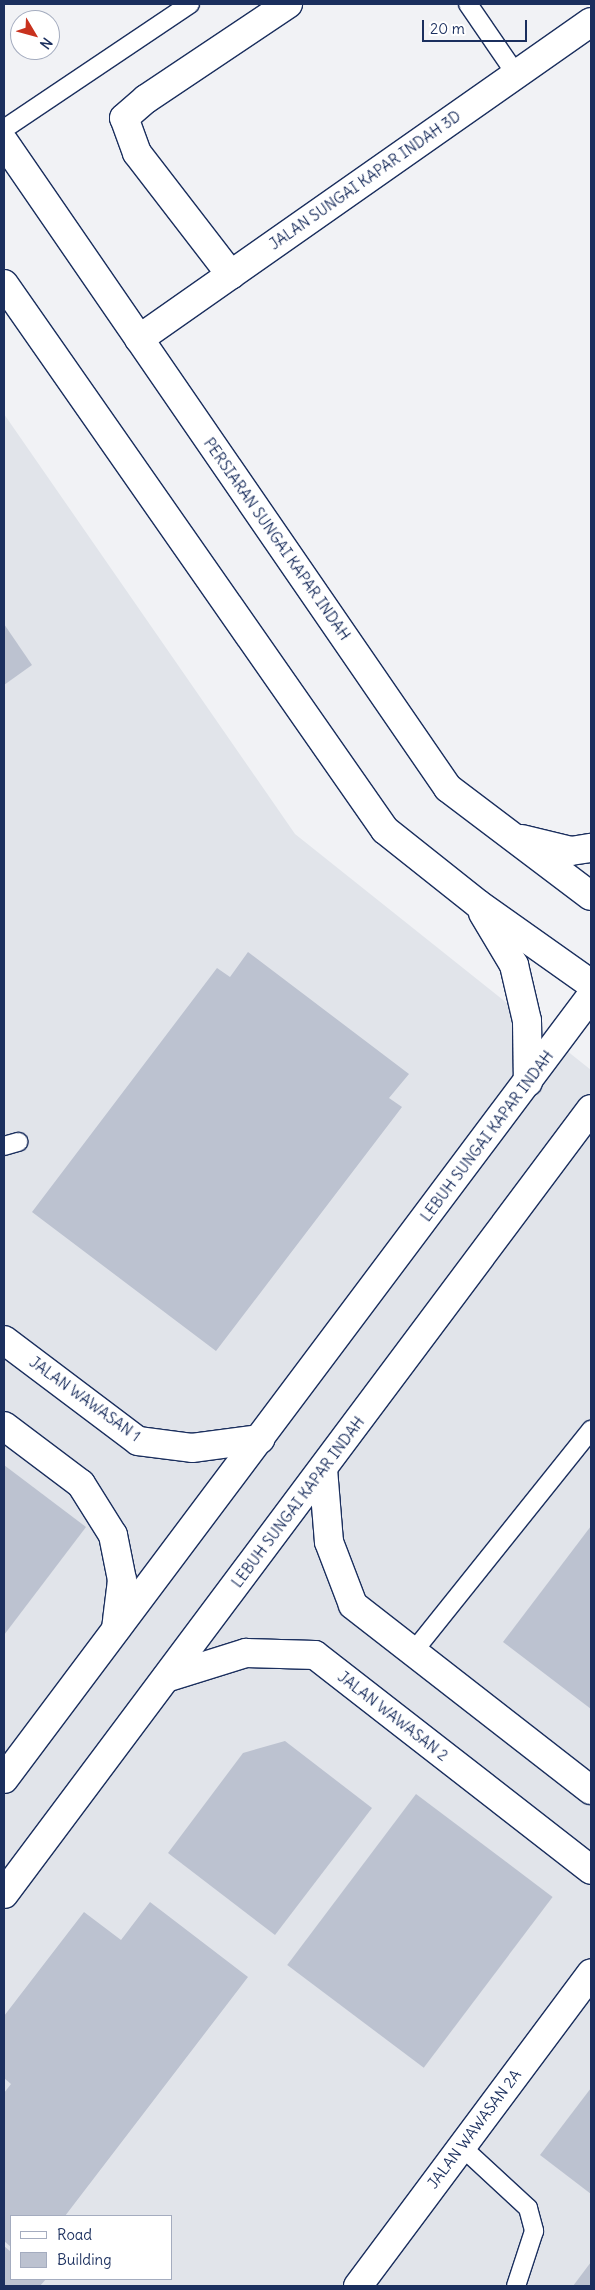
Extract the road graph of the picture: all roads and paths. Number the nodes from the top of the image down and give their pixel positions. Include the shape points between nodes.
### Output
1 (190, 4) edge
2 (288, 4) edge
3 (468, 4) edge
4 (591, 22) edge
5 (516, 74) junction
6 (4, 129) edge
7 (4, 142) edge
8 (232, 275) junction
9 (4, 284) edge
10 (140, 339) junction
11 (511, 837) junction
12 (591, 848) edge
13 (591, 896) edge
14 (478, 904) junction
15 (591, 984) edge
16 (591, 996) edge
17 (528, 1082) junction
18 (591, 1109) edge
19 (591, 1138) edge
20 (561, 1150) junction
21 (4, 1340) edge
22 (4, 1426) edge
23 (591, 1430) edge
24 (260, 1438) junction
25 (323, 1469) junction
26 (116, 1630) junction
27 (413, 1652) junction
28 (166, 1678) junction
29 (4, 1779) edge
30 (591, 1790) edge
31 (591, 1870) edge
32 (4, 1894) edge
33 (591, 1973) edge
34 (462, 2147) junction
35 (358, 2286) edge
36 (516, 2286) edge

1 - 6 lane
2 - 8 street via 146,99 124,118 138,153
3 - 5 lane
4 - 5 street, JALAN SUNGAI KAPAR INDAH 3D
5 - 8 street, JALAN SUNGAI KAPAR INDAH 3D
7 - 10 street, PERSIARAN SUNGAI KAPAR INDAH
8 - 10 street, JALAN SUNGAI KAPAR INDAH 3D
9 - 14 street via 385,830
10 - 11 street, PERSIARAN SUNGAI KAPAR INDAH via 448,788
11 - 12 street via 571,850
11 - 13 street, PERSIARAN SUNGAI KAPAR INDAH
14 - 15 street
14 - 17 street via 514,965 526,1021
16 - 17 street, LEBUH SUNGAI KAPAR INDAH
17 - 24 street, LEBUH SUNGAI KAPAR INDAH
18 - 20 street, LEBUH SUNGAI KAPAR INDAH
19 - 20 street
20 - 25 street, LEBUH SUNGAI KAPAR INDAH
21 - 24 street, JALAN WAWASAN 1 via 138,1441 192,1448
22 - 26 street via 81,1484 113,1535 122,1580
23 - 27 lane
24 - 26 street, LEBUH SUNGAI KAPAR INDAH
25 - 27 street via 329,1542 353,1605
25 - 28 street, LEBUH SUNGAI KAPAR INDAH
26 - 29 street, LEBUH SUNGAI KAPAR INDAH
27 - 30 street
28 - 31 street, JALAN WAWASAN 2 via 246,1653 315,1655
28 - 32 street, LEBUH SUNGAI KAPAR INDAH
33 - 34 street, JALAN WAWASAN 2A
34 - 35 street, JALAN WAWASAN 2A
34 - 36 lane via 528,2208 534,2232

